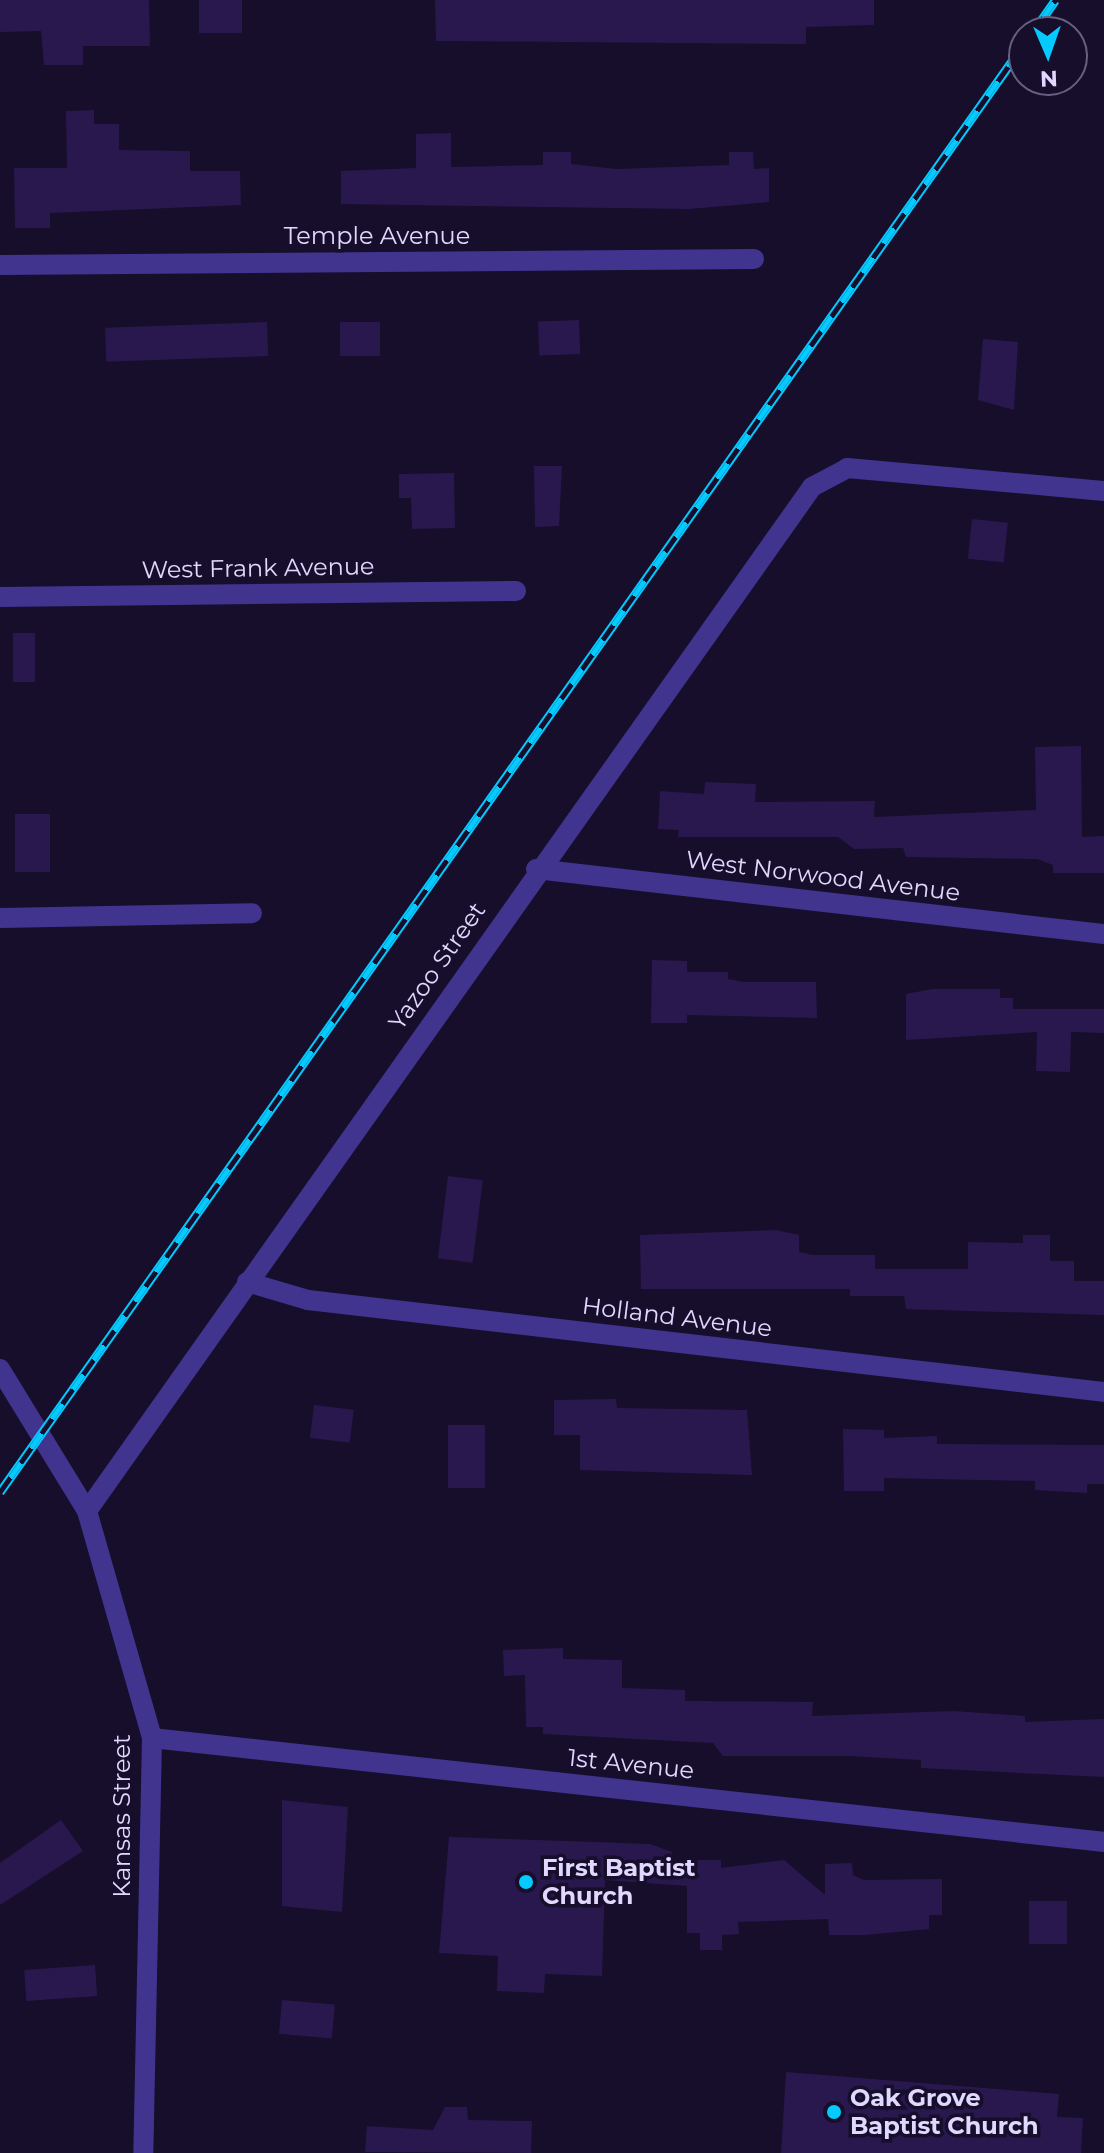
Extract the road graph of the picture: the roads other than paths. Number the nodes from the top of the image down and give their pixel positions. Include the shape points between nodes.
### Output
1 (754, 259) dead end
2 (0, 265) edge
3 (1104, 491) edge
4 (516, 591) dead end
5 (0, 597) edge
6 (536, 869) junction
7 (252, 913) dead end
8 (0, 918) edge
9 (1104, 934) edge
10 (247, 1282) junction
11 (1, 1372) edge
12 (1104, 1392) edge
13 (87, 1511) junction
14 (152, 1738) junction
15 (1104, 1842) edge
16 (143, 2153) edge

1 - 2 street, Temple Avenue
3 - 6 street, Yazoo Street via 847,468 812,487
4 - 5 street, West Frank Avenue
6 - 9 street, West Norwood Avenue
6 - 10 street, Yazoo Street
7 - 8 street
10 - 12 street, Holland Avenue via 308,1300
10 - 13 street, Yazoo Street
11 - 13 street, Kansas Street
13 - 14 street, Kansas Street
14 - 15 street, 1st Avenue
14 - 16 street, Kansas Street

